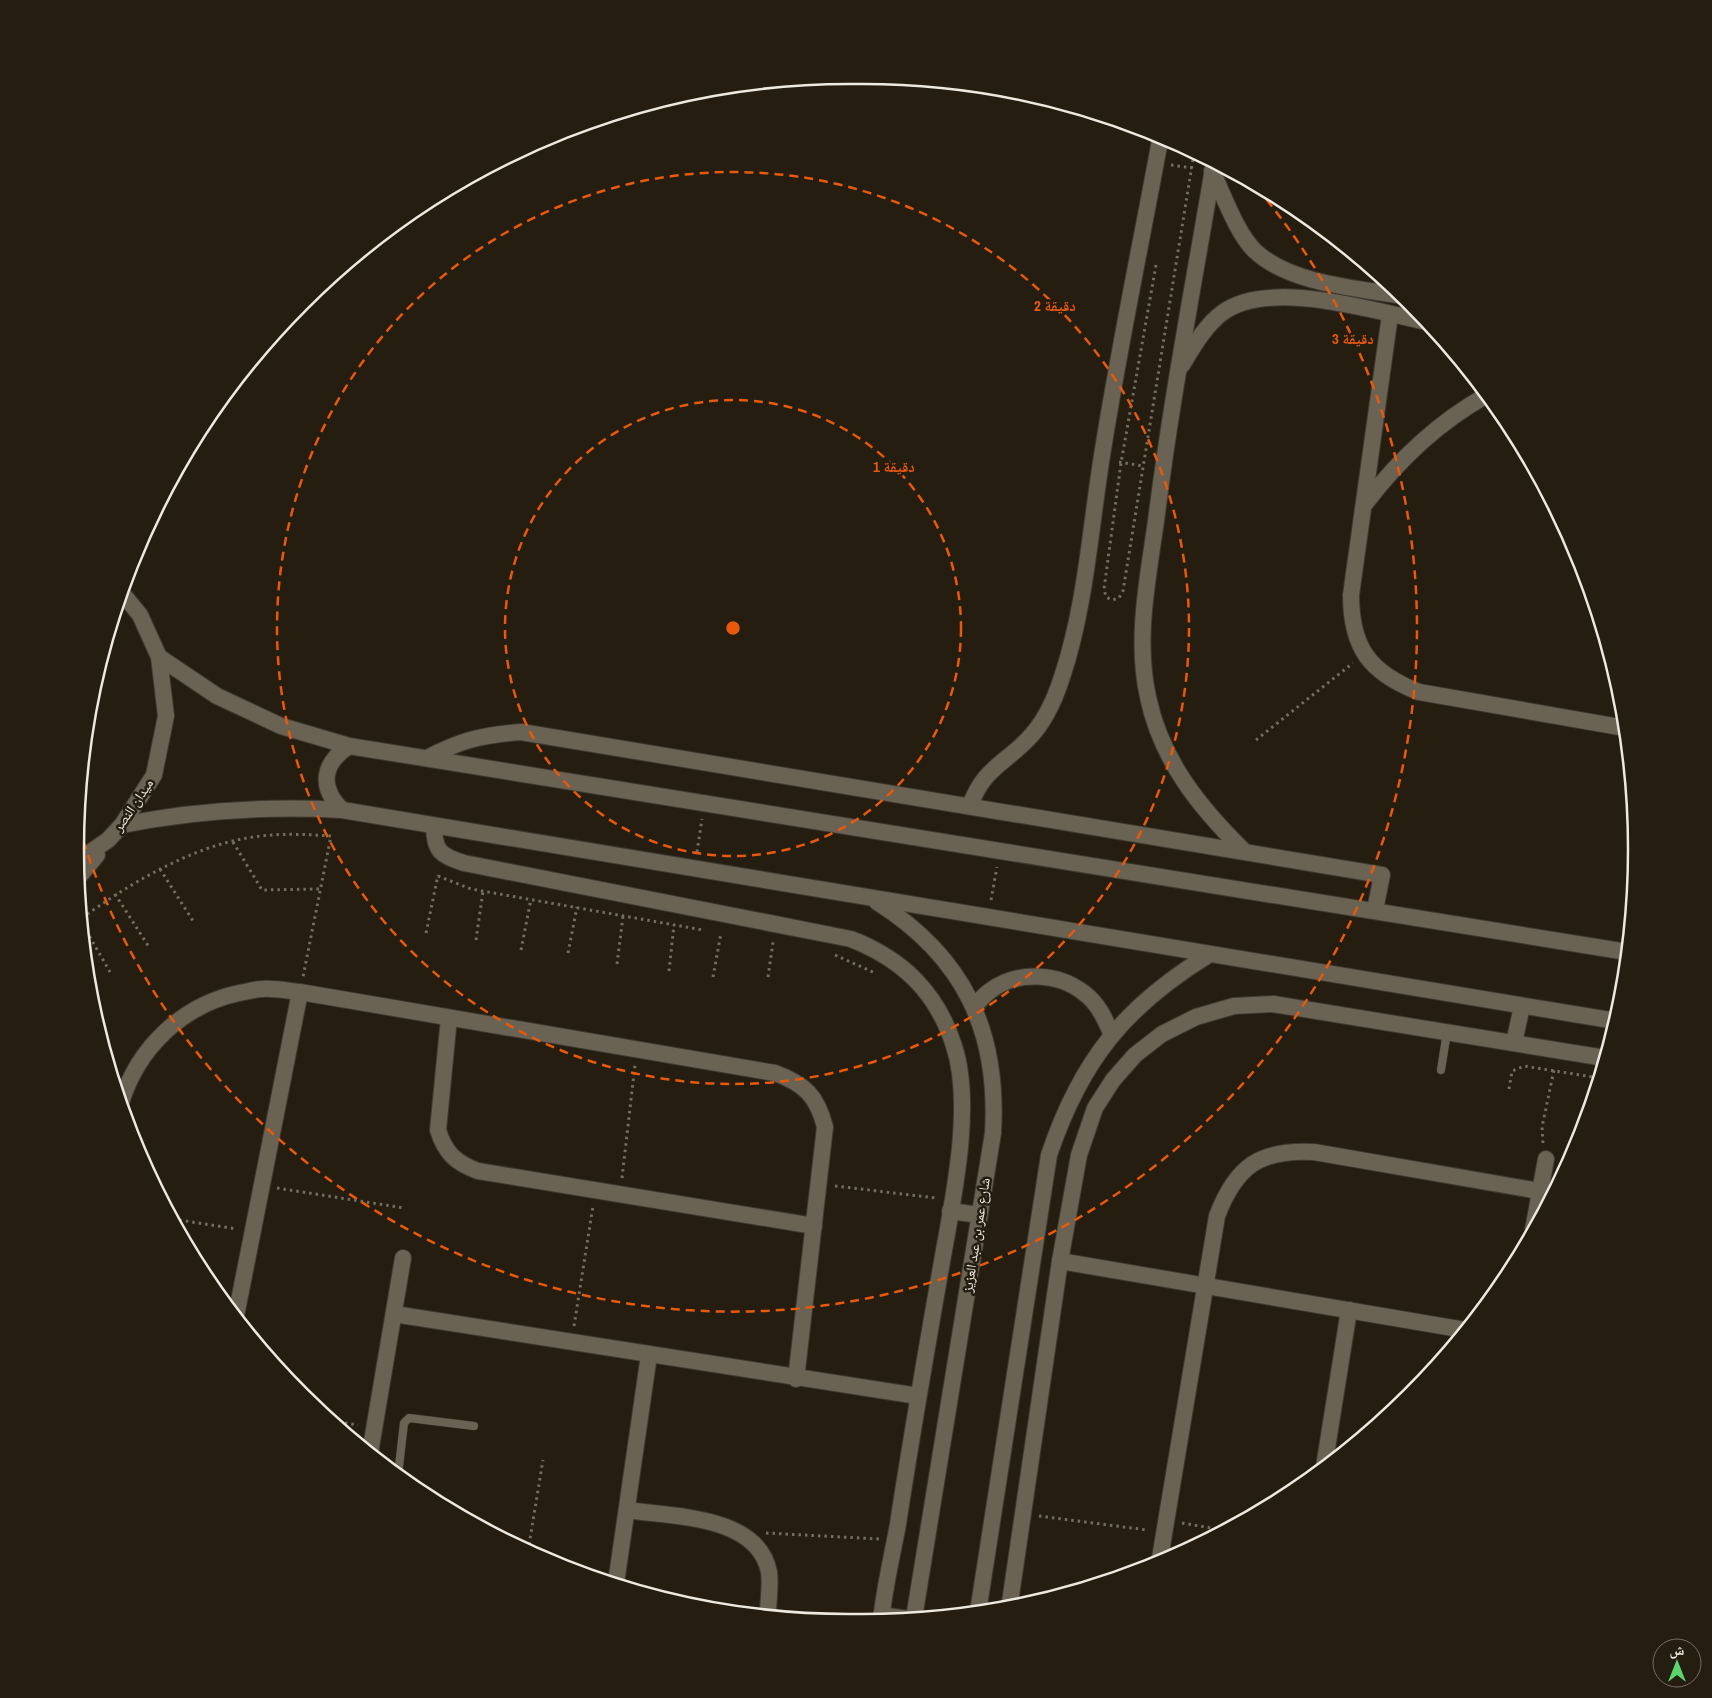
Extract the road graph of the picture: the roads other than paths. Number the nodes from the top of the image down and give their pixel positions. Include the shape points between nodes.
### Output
1 (1159, 144) edge
2 (1213, 169) edge
3 (1214, 170) edge
4 (1388, 293) edge
5 (1390, 315) junction
6 (1415, 320) edge
7 (1179, 371) junction
8 (1481, 399) edge
9 (1364, 506) junction
10 (126, 598) edge
11 (159, 657) junction
12 (1618, 727) edge
13 (349, 746) junction
14 (426, 758) junction
15 (970, 806) junction
16 (342, 810) junction
17 (122, 826) junction
18 (434, 826) junction
19 (108, 840) junction
20 (1244, 851) junction
21 (84, 856) edge
22 (84, 870) edge
23 (869, 897) junction
24 (1375, 910) junction
25 (1622, 951) edge
26 (1210, 954) junction
27 (300, 992) junction
28 (1522, 1006) junction
29 (974, 1007) junction
30 (449, 1018) junction
31 (1609, 1020) edge
32 (1447, 1032) junction
33 (1112, 1035) junction
34 (1514, 1043) junction
35 (1599, 1057) edge
36 (1441, 1070) dead end
37 (124, 1094) edge
38 (1546, 1159) dead end
39 (1540, 1191) junction
40 (951, 1205) junction
41 (1536, 1212) edge
42 (979, 1215) junction
43 (814, 1226) junction
44 (403, 1258) dead end
45 (1060, 1262) junction
46 (1207, 1286) junction
47 (237, 1309) edge
48 (1349, 1310) junction
49 (394, 1314) junction
50 (1459, 1329) edge
51 (649, 1355) junction
52 (796, 1379) junction
53 (918, 1396) junction
54 (474, 1426) dead end
55 (1008, 1427) junction
56 (1034, 1430) junction
57 (371, 1446) edge
58 (1325, 1459) edge
59 (399, 1467) edge
60 (627, 1510) junction
61 (1161, 1554) edge
62 (617, 1578) edge
63 (1009, 1600) edge
64 (979, 1605) edge
65 (768, 1610) edge
66 (915, 1613) edge
67 (882, 1614) edge

1 - 15 street via 1102,460 1082,596 1065,666 1042,722 1028,740 986,775
2 - 7 street
3 - 4 street via 1245,238 1255,251 1279,268 1304,277
5 - 6 street
5 - 7 street via 1308,298 1275,297 1245,302 1222,313 1200,337
5 - 9 street
7 - 20 street via 1162,469 1146,597 1142,647 1148,697 1164,745 1188,789
8 - 9 street via 1443,422 1421,441 1400,461
9 - 12 street via 1351,595 1351,619 1356,638 1374,667 1395,683 1419,692
10 - 11 street, ميدان النصر via 140,615
11 - 13 street via 217,696 249,711 282,726
11 - 17 street, ميدان النصر via 166,716 154,775
13 - 14 street
13 - 16 street via 338,753 326,776 333,801
14 - 15 street via 457,742 488,734 521,732
14 - 24 street
15 - 20 street
16 - 17 street via 241,808 164,817
16 - 18 street
17 - 19 street, ميدان النصر
18 - 23 street
18 - 40 street via 434,840 443,854 475,866 833,934 869,946 897,963 918,980 937,1007 954,1045 960,1069 961,1129
19 - 21 street, ميدان النصر
19 - 22 street
20 - 24 street via 1382,875
23 - 26 street
23 - 29 street, شارع عمر بن عبد العزيز via 902,918 930,943 955,973
24 - 25 street
26 - 28 street
26 - 33 street via 1177,974 1146,999
27 - 30 street
27 - 37 street via 261,988 220,997 182,1017 150,1046 127,1082
27 - 47 street
28 - 31 street
28 - 34 street
29 - 33 street via 992,989 1014,979 1039,976 1064,981 1085,993 1102,1012
29 - 42 street, شارع عمر بن عبد العزيز via 985,1037 995,1100
30 - 43 street via 775,1073 793,1080 813,1097 820,1108 825,1128
30 - 43 street via 438,1130 442,1145 464,1166 478,1171
32 - 34 street
32 - 36 lane
32 - 45 street via 1272,1004 1234,1006 1196,1017 1162,1034 1124,1067 1095,1108 1079,1155
33 - 55 street via 1076,1086 1049,1155
34 - 35 street
38 - 39 street
39 - 41 street
39 - 46 street via 1314,1152 1288,1150 1263,1157 1242,1171 1226,1192 1217,1216
40 - 42 street
40 - 53 street
42 - 66 street, شارع عمر بن عبد العزيز
43 - 52 street
44 - 49 street
45 - 46 street
45 - 56 street
46 - 48 street
46 - 61 street
48 - 50 street
48 - 58 street
49 - 51 street
49 - 57 street
51 - 52 street
51 - 60 street
52 - 53 street
53 - 67 street
54 - 59 lane via 409,1418 404,1422
55 - 56 street
55 - 64 street
56 - 63 street
60 - 62 street
60 - 65 street via 725,1525 740,1532 753,1542 769,1572

